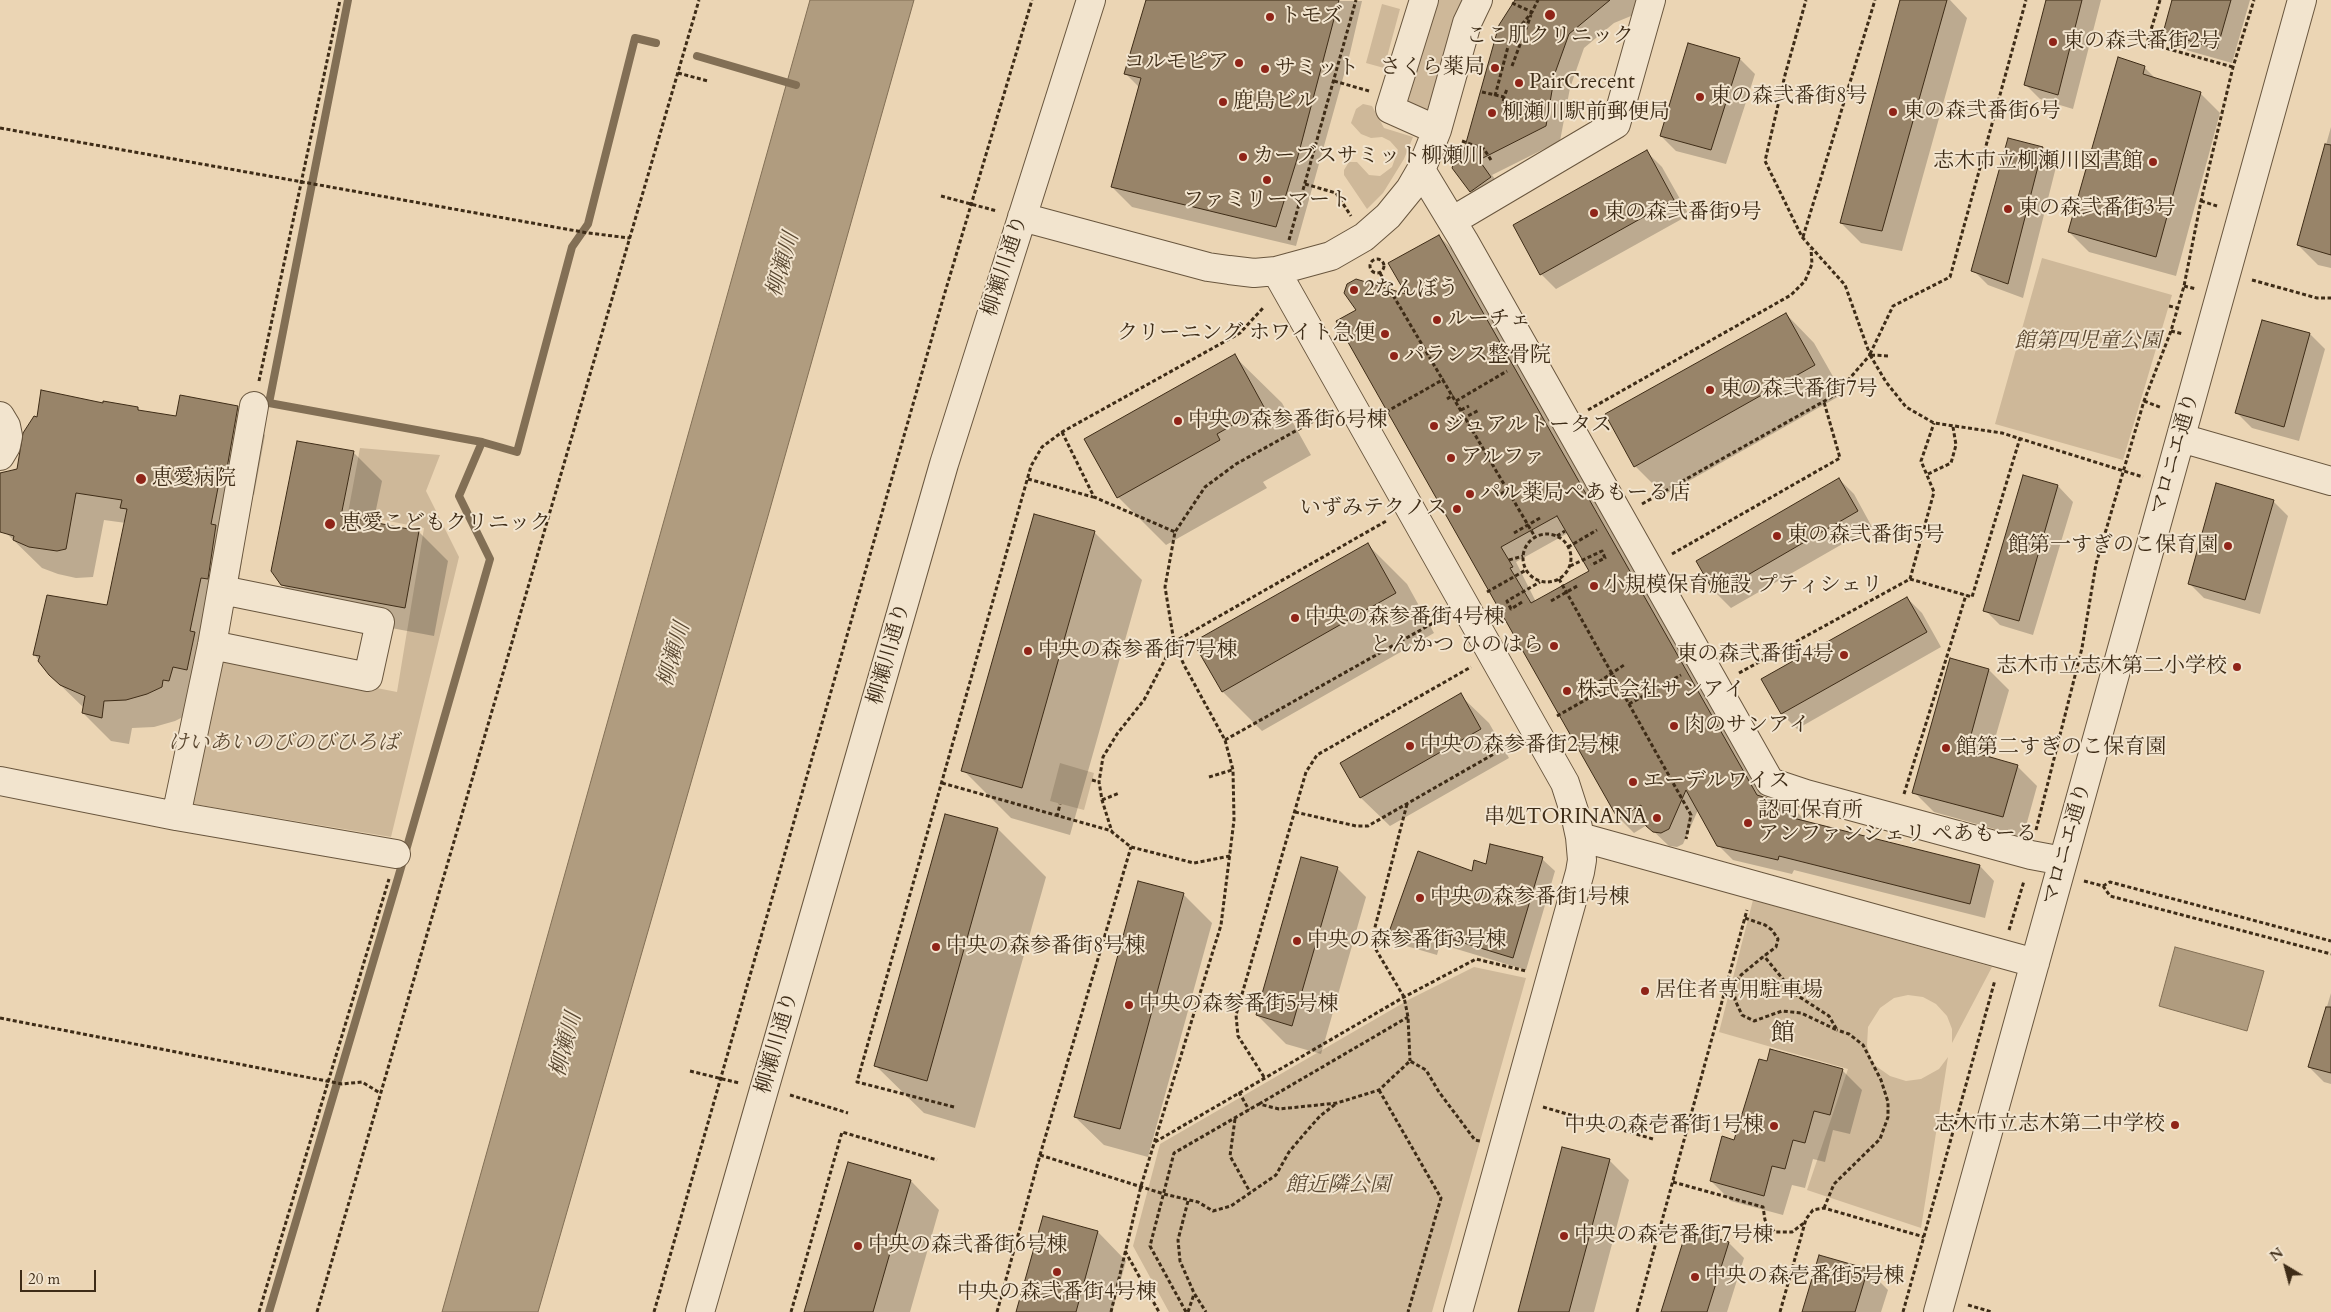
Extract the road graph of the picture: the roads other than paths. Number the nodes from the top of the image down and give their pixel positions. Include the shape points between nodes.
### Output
1 (1092, 0) edge
2 (1424, 0) edge
3 (1478, 0) edge
4 (1651, 0) edge
5 (2302, 0) edge
6 (1449, 135) junction
7 (1422, 170) junction
8 (1013, 215) junction
9 (1452, 221) junction
10 (1282, 260) junction
11 (254, 406) road end
12 (0, 416) edge
13 (2181, 438) junction
14 (0, 456) edge
15 (2331, 480) edge
16 (222, 590) junction
17 (212, 645) junction
18 (0, 781) edge
19 (176, 816) junction
20 (1580, 837) junction
21 (396, 854) road end
22 (2071, 870) junction
23 (2034, 963) junction
24 (1949, 1307) edge
25 (700, 1312) edge
26 (1458, 1312) edge

1 - 8 street, 柳瀬川通り
2 - 6 street via 1390,109
3 - 6 street via 1457,55
4 - 9 street via 1616,124
5 - 13 street, マロニエ通り
6 - 7 street
7 - 9 street
7 - 10 street via 1399,204 1364,237 1331,256
8 - 10 street via 1208,267 1254,273
8 - 25 street, 柳瀬川通り
9 - 22 street via 1770,782
10 - 20 street via 1565,783
11 - 16 street
12 - 14 street via 8,436
13 - 15 street
13 - 22 street, マロニエ通り
16 - 17 street
16 - 17 street via 380,622 368,677
17 - 19 street via 176,754
18 - 19 street
19 - 21 street
20 - 23 street
20 - 26 street via 1580,872
22 - 23 street, マロニエ通り
23 - 24 street, マロニエ通り

